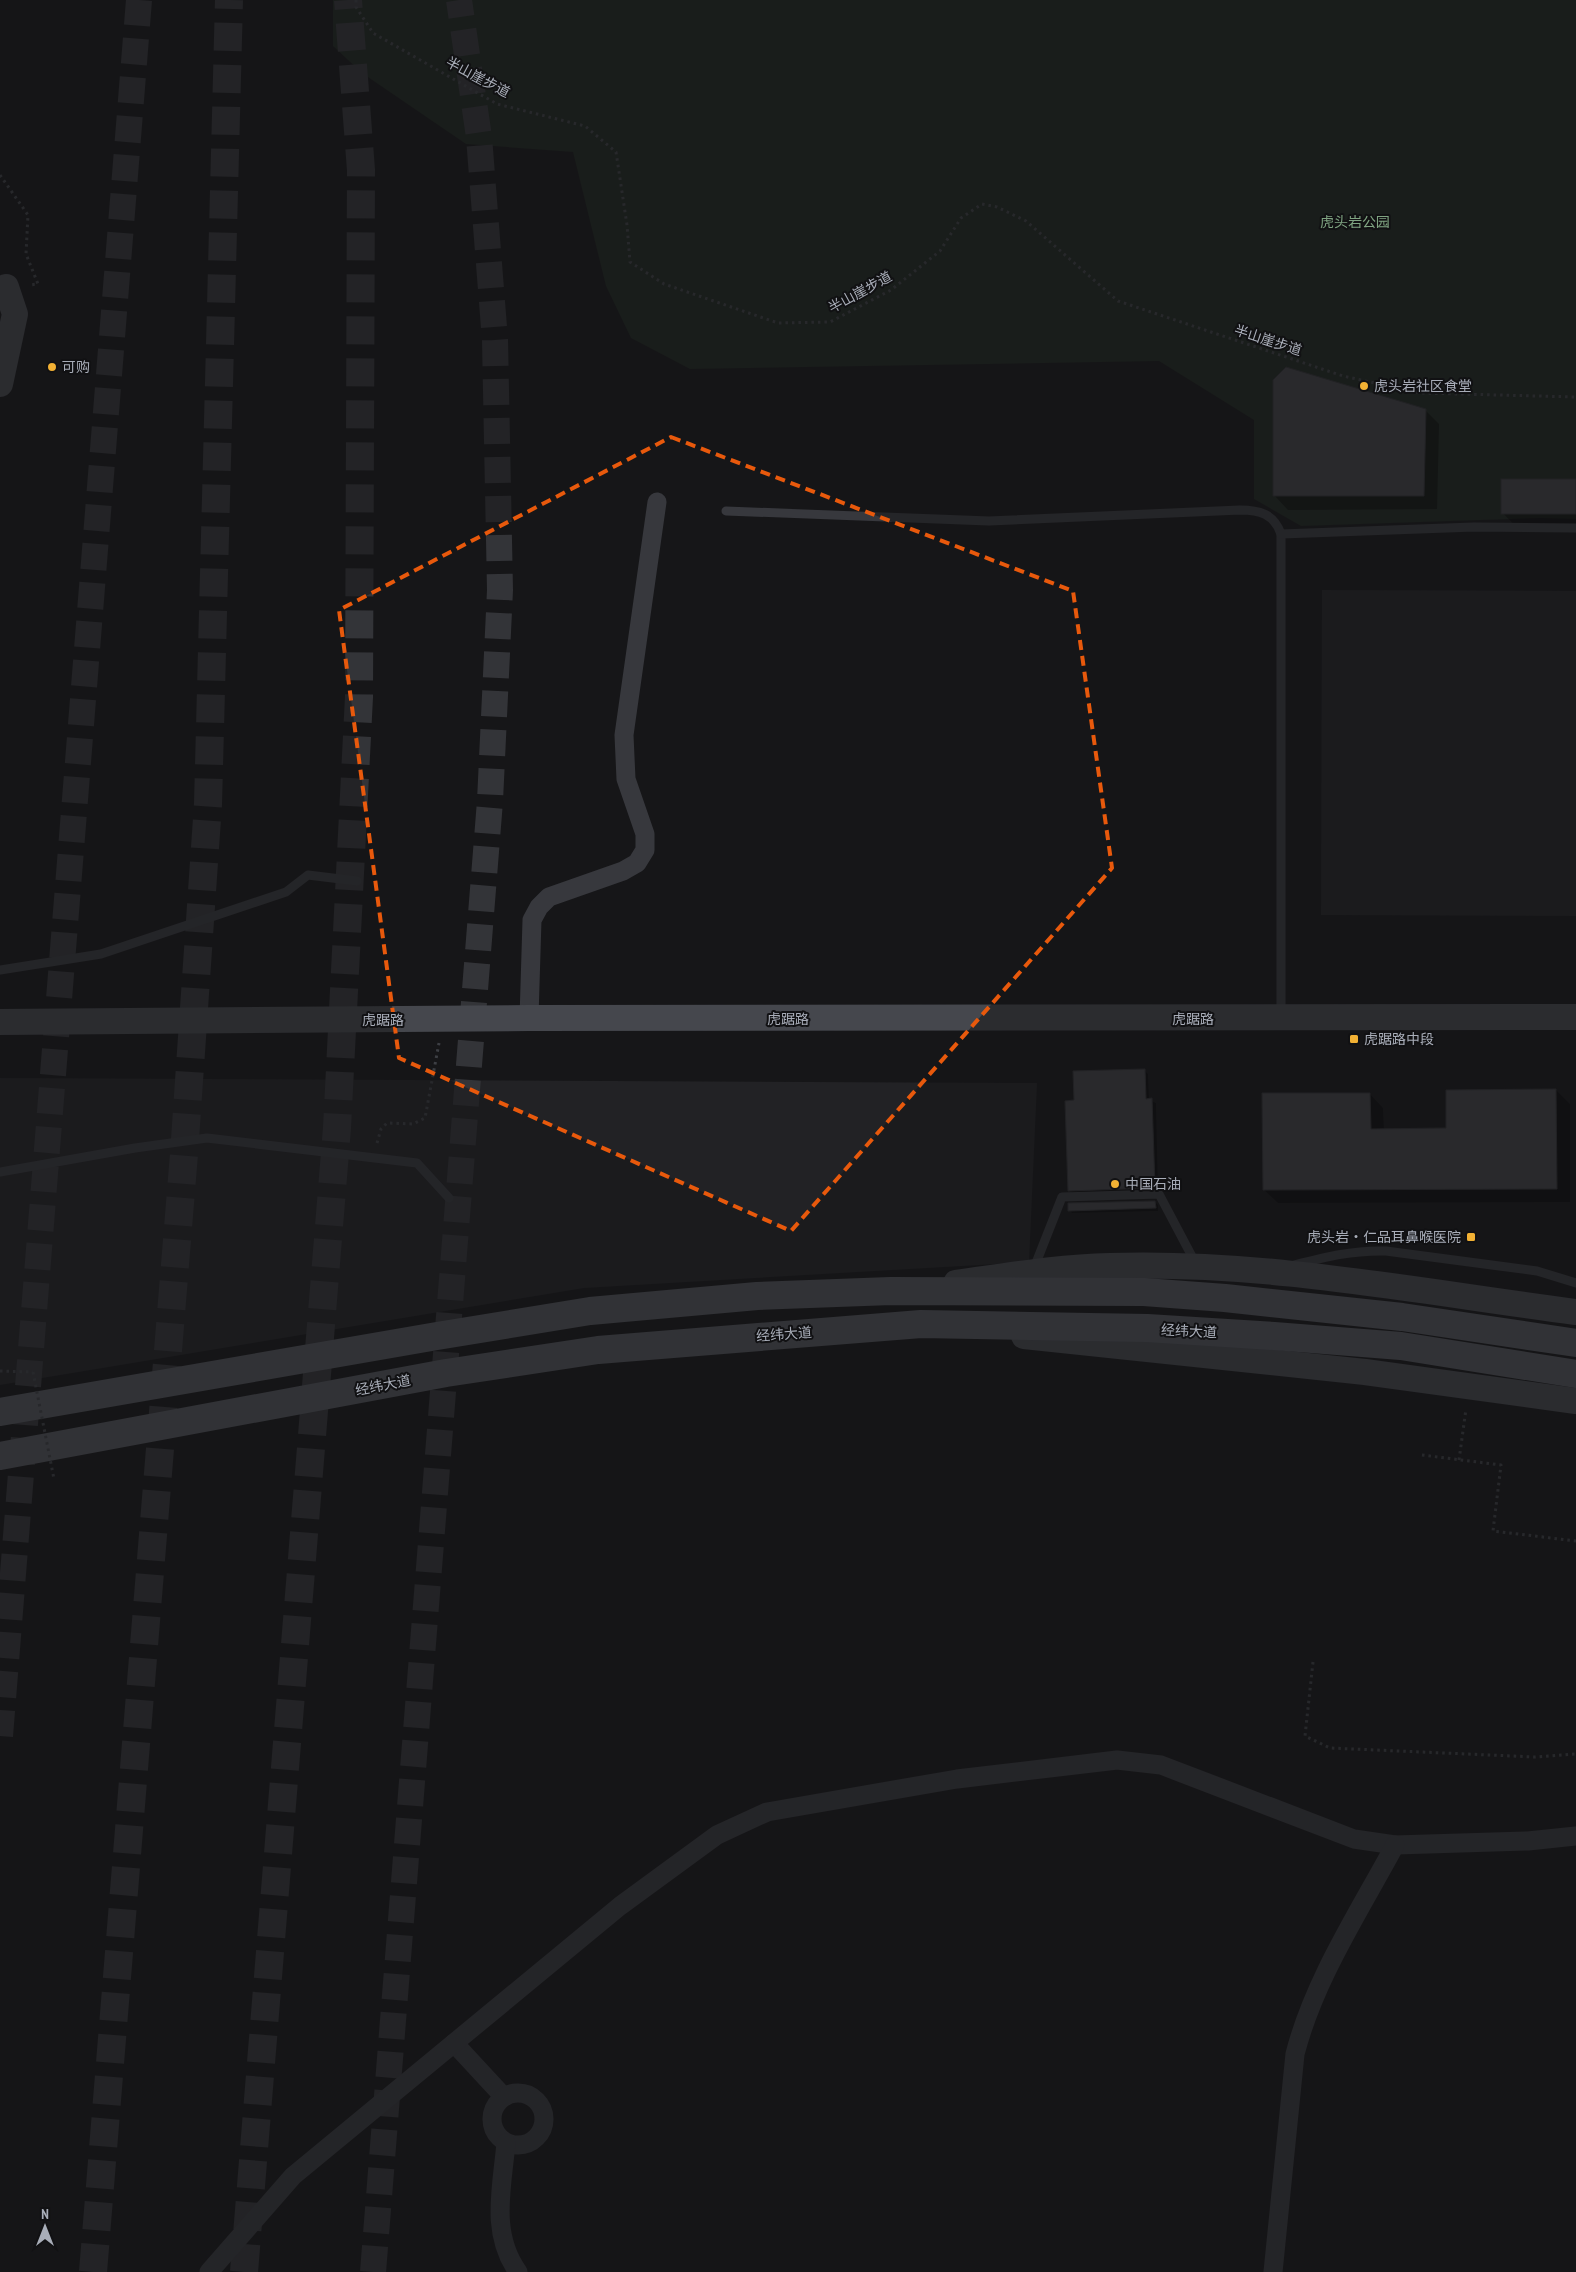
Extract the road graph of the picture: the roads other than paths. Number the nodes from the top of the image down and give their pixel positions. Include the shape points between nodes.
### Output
1 (6, 287) dead end
2 (0, 384) edge
3 (657, 502) dead end
4 (726, 511) dead end
5 (1576, 528) edge
6 (1281, 534) junction
7 (357, 880) dead end
8 (0, 970) edge
9 (1576, 1017) edge
10 (529, 1018) junction
11 (1281, 1019) junction
12 (0, 1022) edge
13 (0, 1172) edge
14 (449, 1198) dead end
15 (1198, 1266) junction
16 (1269, 1271) junction
17 (1032, 1272) junction
18 (1576, 1283) edge
19 (891, 1291) junction
20 (1576, 1312) edge
21 (921, 1324) junction
22 (1576, 1343) edge
23 (1576, 1374) edge
24 (1576, 1402) edge
25 (0, 1412) edge
26 (0, 1456) edge
27 (1576, 1836) edge
28 (1395, 1845) junction
29 (454, 2043) junction
30 (504, 2097) junction
31 (506, 2143) junction
32 (210, 2272) edge
33 (518, 2272) edge
34 (1273, 2272) edge

1 - 2 street via 14,314
3 - 10 street via 624,735 626,779 645,834 645,850 637,863 623,871 549,897 539,907 532,920
4 - 6 lane via 989,521 1257,510 1269,515
5 - 6 lane via 1474,527
6 - 11 lane
7 - 8 lane via 308,875 286,892 101,954
9 - 11 street, 虎踞路
10 - 11 street, 虎踞路
10 - 12 street, 虎踞路
13 - 14 lane via 207,1138 417,1163
15 - 16 street
15 - 17 street via 1104,1266
15 - 17 lane via 1159,1194 1062,1197
16 - 18 lane via 1360,1250 1386,1251 1537,1271
16 - 20 street
17 - 19 street
19 - 22 main road via 1144,1292 1225,1298 1402,1317
19 - 25 main road via 757,1296 590,1312
21 - 23 main road, 经纬大道 via 1147,1328 1274,1336 1401,1346
21 - 24 street via 1365,1372
21 - 26 main road, 经纬大道 via 598,1350 446,1373
27 - 28 street via 1528,1841
28 - 29 street via 1354,1839 1161,1765 1117,1760 957,1779 767,1812 717,1836 620,1906
28 - 34 street via 1315,1994 1304,2021 1296,2054
29 - 30 street
29 - 32 street via 293,2176
30 - 31 street via 497,2102 491,2117 495,2132
30 - 31 street via 522,2093 530,2096 538,2102 544,2118 539,2135 532,2141 524,2145
31 - 33 street via 500,2234

